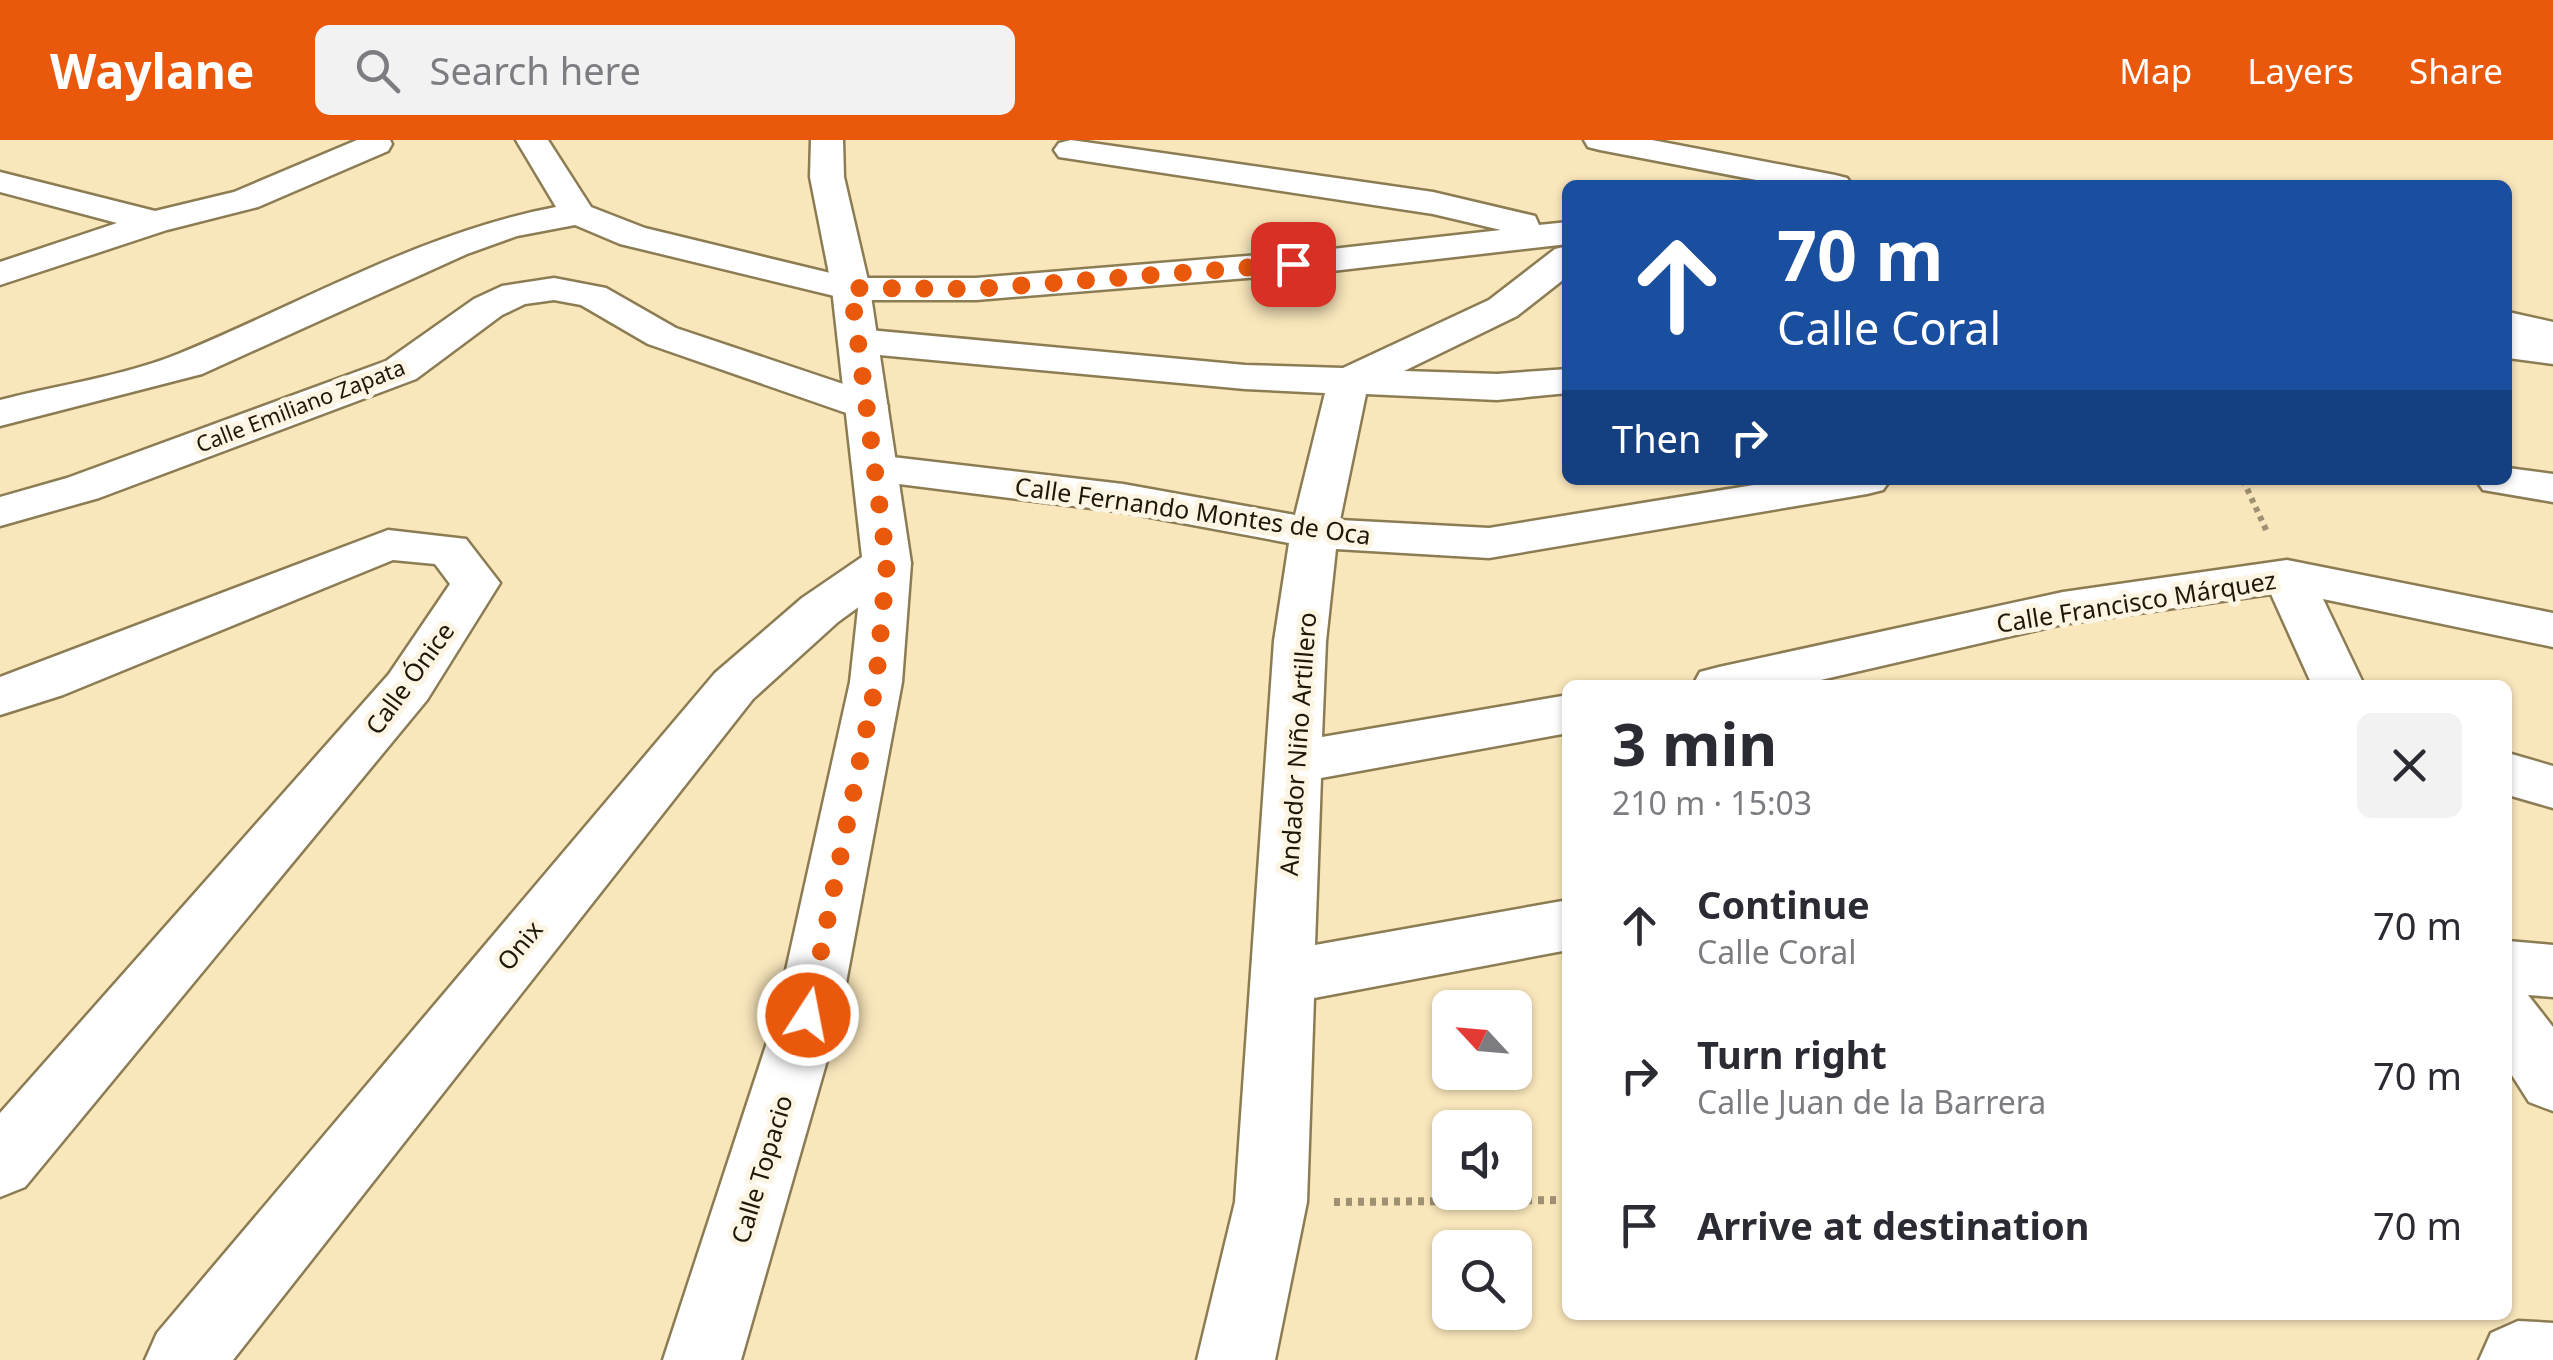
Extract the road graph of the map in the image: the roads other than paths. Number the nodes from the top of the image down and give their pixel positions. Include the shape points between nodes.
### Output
1 (374, 140) edge
2 (532, 140) edge
3 (826, 140) edge
4 (1600, 140) edge
5 (1071, 150) dead end
6 (1810, 180) edge
7 (0, 182) edge
8 (578, 214) junction
9 (155, 222) junction
10 (1562, 240) edge
11 (1562, 241) edge
12 (1562, 243) edge
13 (0, 274) edge
14 (851, 288) junction
15 (2512, 325) edge
16 (2553, 334) edge
17 (858, 341) junction
18 (2512, 347) edge
19 (2553, 352) edge
20 (1348, 382) junction
21 (1562, 382) edge
22 (867, 406) junction
23 (0, 413) edge
24 (876, 468) junction
25 (2512, 482) edge
26 (1837, 485) edge
27 (2553, 488) edge
28 (0, 512) edge
29 (1314, 533) junction
30 (887, 563) junction
31 (2287, 576) junction
32 (2553, 630) edge
33 (1741, 680) edge
34 (2336, 680) edge
35 (0, 696) edge
36 (1562, 715) edge
37 (1296, 762) junction
38 (2512, 775) edge
39 (2553, 787) edge
40 (1562, 926) edge
41 (2512, 968) edge
42 (2553, 972) edge
43 (1281, 978) junction
44 (2512, 1022) edge
45 (2553, 1081) edge
46 (0, 1164) edge
47 (184, 1360) edge
48 (702, 1360) edge
49 (1236, 1360) edge
50 (2518, 1360) edge
51 (2548, 1360) edge

1 - 9 street via 246,200
2 - 8 street
3 - 14 street, Calle Topacio via 827,177
4 - 6 street
5 - 10 street via 1433,203
7 - 9 street
8 - 14 street via 633,236
8 - 23 street via 454,246 188,365
9 - 13 street
11 - 14 street via 996,288
12 - 20 street via 1503,308
14 - 17 street, Calle Topacio
15 - 16 street
17 - 20 street
17 - 22 street, Calle Topacio
18 - 19 street
20 - 21 street via 1497,387
20 - 29 street, Andador Niño Artillero
22 - 24 street, Calle Topacio
22 - 28 street, Calle Emiliano Zapata via 662,336 592,296 554,289 516,294 488,307 401,370 83,488
24 - 29 street, Calle Fernando Montes de Oca via 1123,498
24 - 30 street, Calle Topacio
25 - 27 street
26 - 29 street, Calle Fernando Montes de Oca via 1489,543
29 - 37 street, Andador Niño Artillero via 1300,641
30 - 47 street, Onix via 820,610 734,686
30 - 48 street, Calle Topacio via 876,682 808,1015
31 - 32 street, Calle Francisco Márquez
31 - 33 street, Calle Francisco Márquez via 2064,608
31 - 34 street
35 - 46 street, Calle Ónice via 388,545 449,550 476,583 408,687
36 - 37 street
37 - 43 street, Andador Niño Artillero
38 - 39 street
40 - 43 street
41 - 42 street
43 - 49 street, Andador Niño Artillero via 1272,1202
44 - 45 street
50 - 51 street

